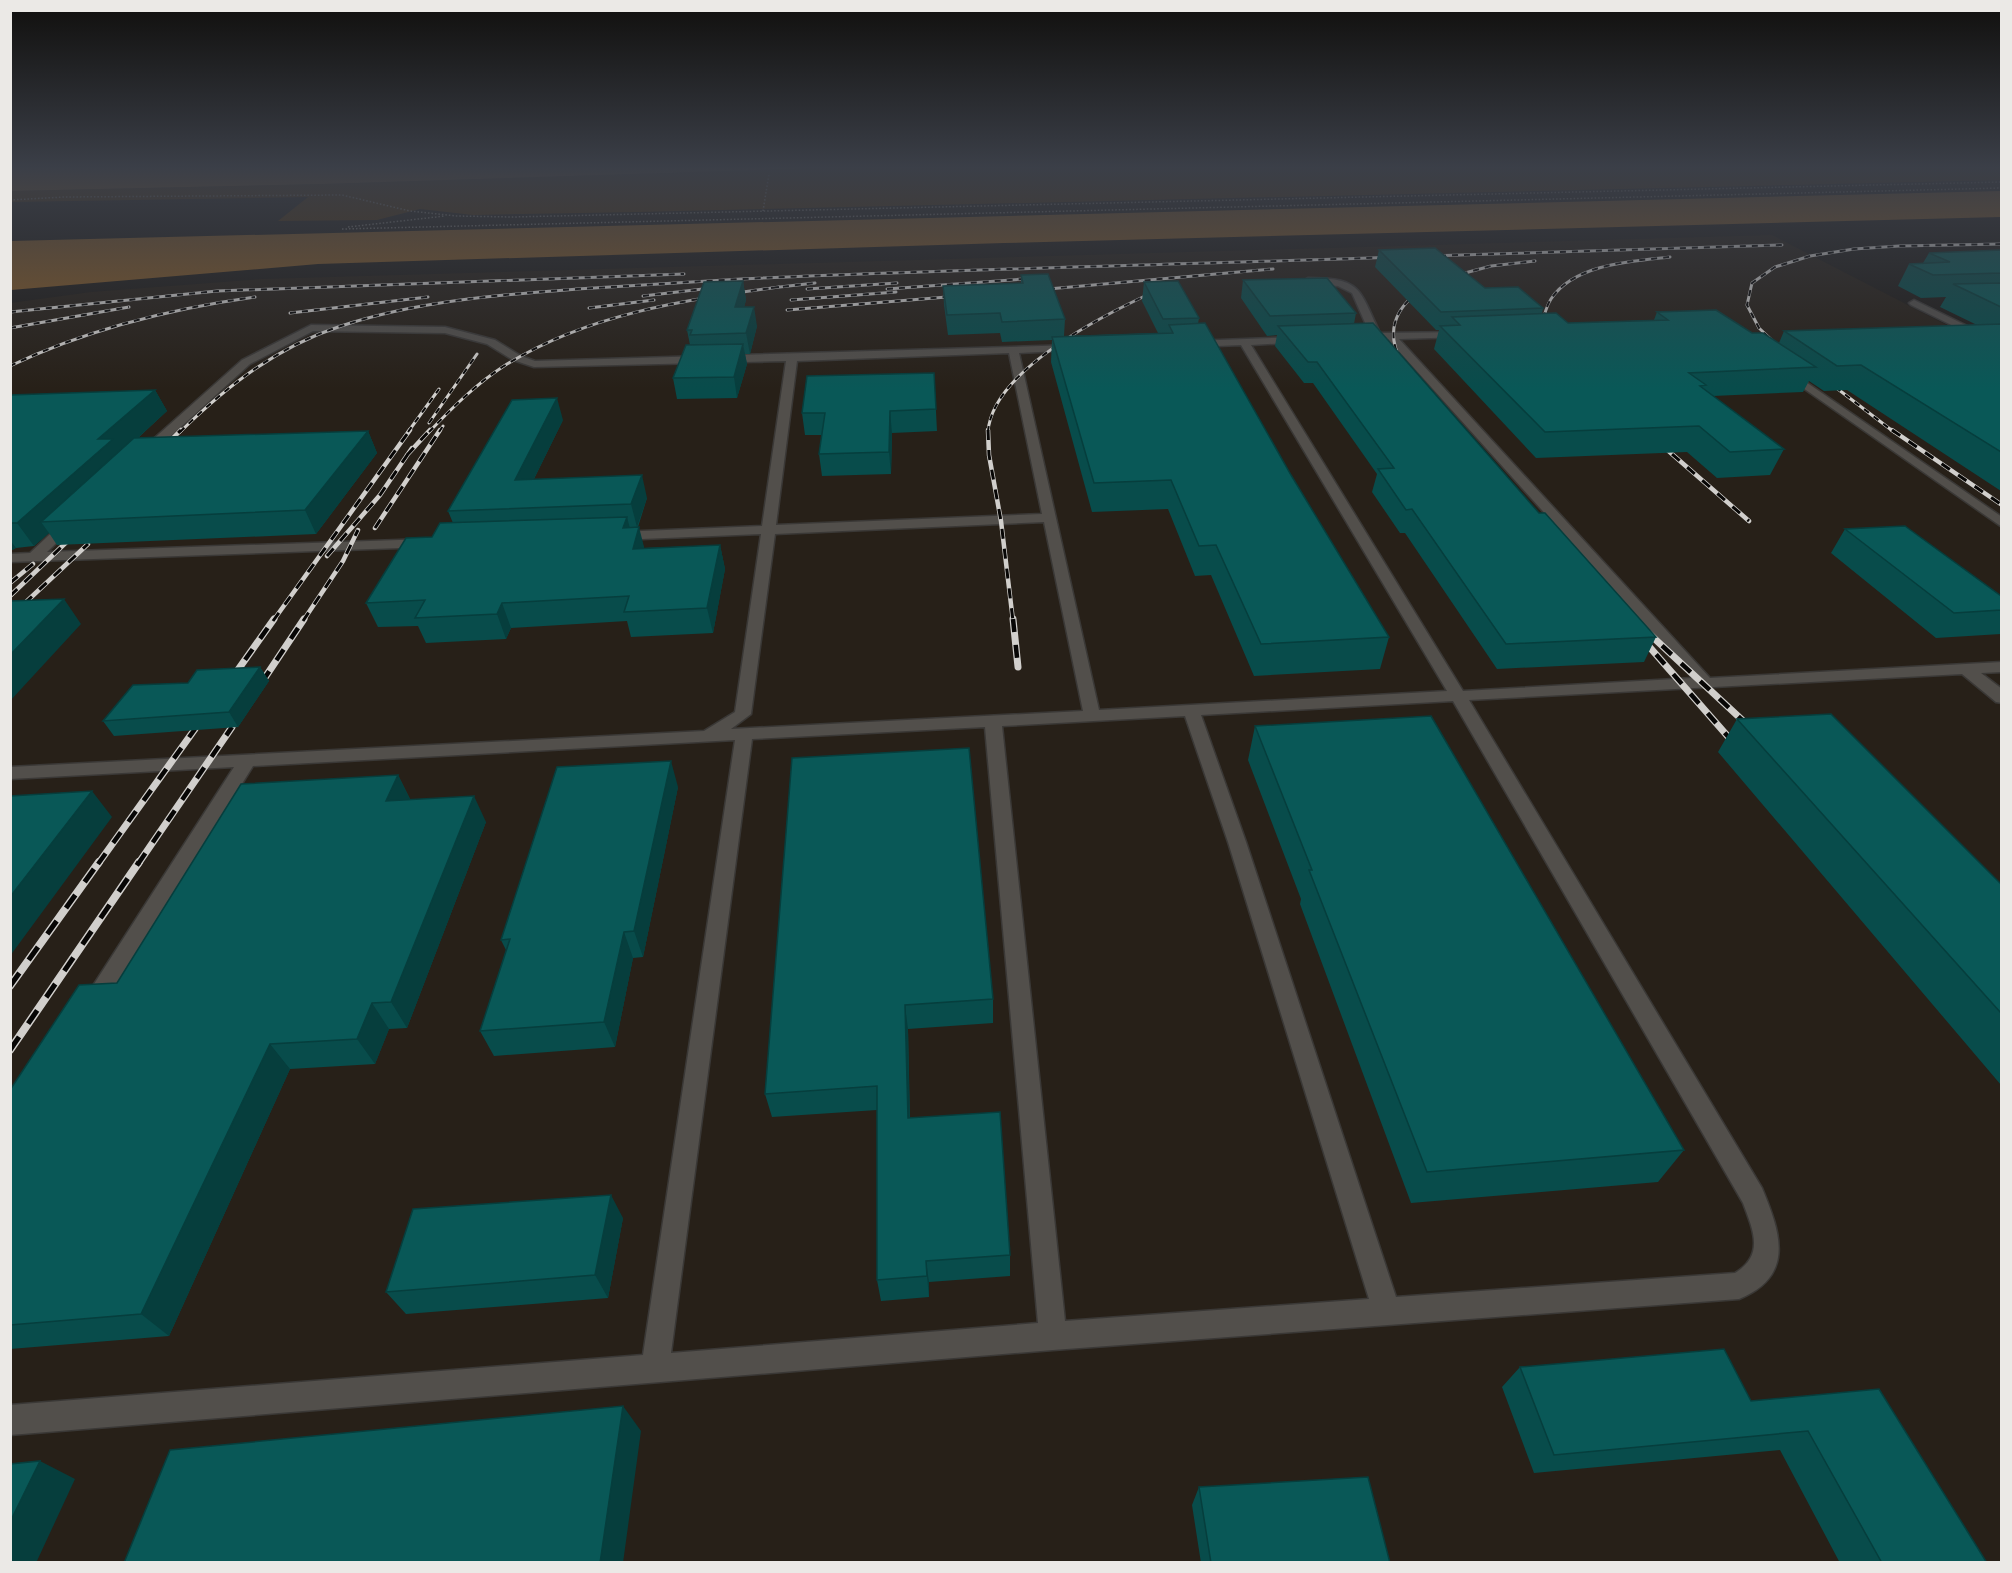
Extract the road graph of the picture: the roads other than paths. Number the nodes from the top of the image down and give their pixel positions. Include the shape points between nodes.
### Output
1 (1295, 282) edge
2 (1935, 303) edge
3 (1472, 333) edge
4 (1391, 336) junction
5 (1377, 337) junction
6 (1354, 338) edge
7 (1311, 339) edge
8 (1244, 342) junction
9 (1185, 344) edge
10 (2001, 347) edge
11 (1089, 348) edge
12 (1013, 350) junction
13 (792, 358) junction
14 (1777, 366) edge
15 (137, 460) edge
16 (77, 517) edge
17 (1049, 518) junction
18 (2001, 523) edge
19 (769, 530) junction
20 (601, 536) edge
21 (445, 542) edge
22 (34, 557) junction
23 (10, 558) edge
24 (2001, 667) edge
25 (1966, 669) junction
26 (1705, 682) junction
27 (1458, 696) junction
28 (2001, 698) edge
29 (1191, 710) junction
30 (1092, 715) junction
31 (993, 720) junction
32 (744, 734) junction
33 (707, 736) junction
34 (247, 761) junction
35 (10, 773) edge
36 (81, 1023) edge
37 (1387, 1312) junction
38 (1053, 1336) junction
39 (654, 1369) junction
40 (10, 1420) edge

1 - 5 street via 1330,282 1351,287
2 - 10 street via 1914,303
3 - 4 street
4 - 5 street
4 - 26 street
5 - 6 street
7 - 8 street
8 - 9 street
8 - 27 street
11 - 12 street
12 - 13 street
12 - 17 street
13 - 15 street via 534,364 491,342 445,330 311,328 246,362
13 - 19 street
14 - 18 street
16 - 22 street
17 - 19 street
17 - 30 street
19 - 20 street
19 - 33 street via 743,714
21 - 22 street
22 - 23 street
24 - 25 street
25 - 26 street
25 - 28 street
26 - 27 street
27 - 29 street
27 - 37 street via 1753,1197 1767,1253 1759,1272 1738,1286
29 - 30 street
29 - 37 street
30 - 31 street
31 - 32 street
31 - 38 street
32 - 33 street
32 - 39 street
33 - 34 street
34 - 35 street
34 - 36 street
37 - 38 street
38 - 39 street
39 - 40 street

